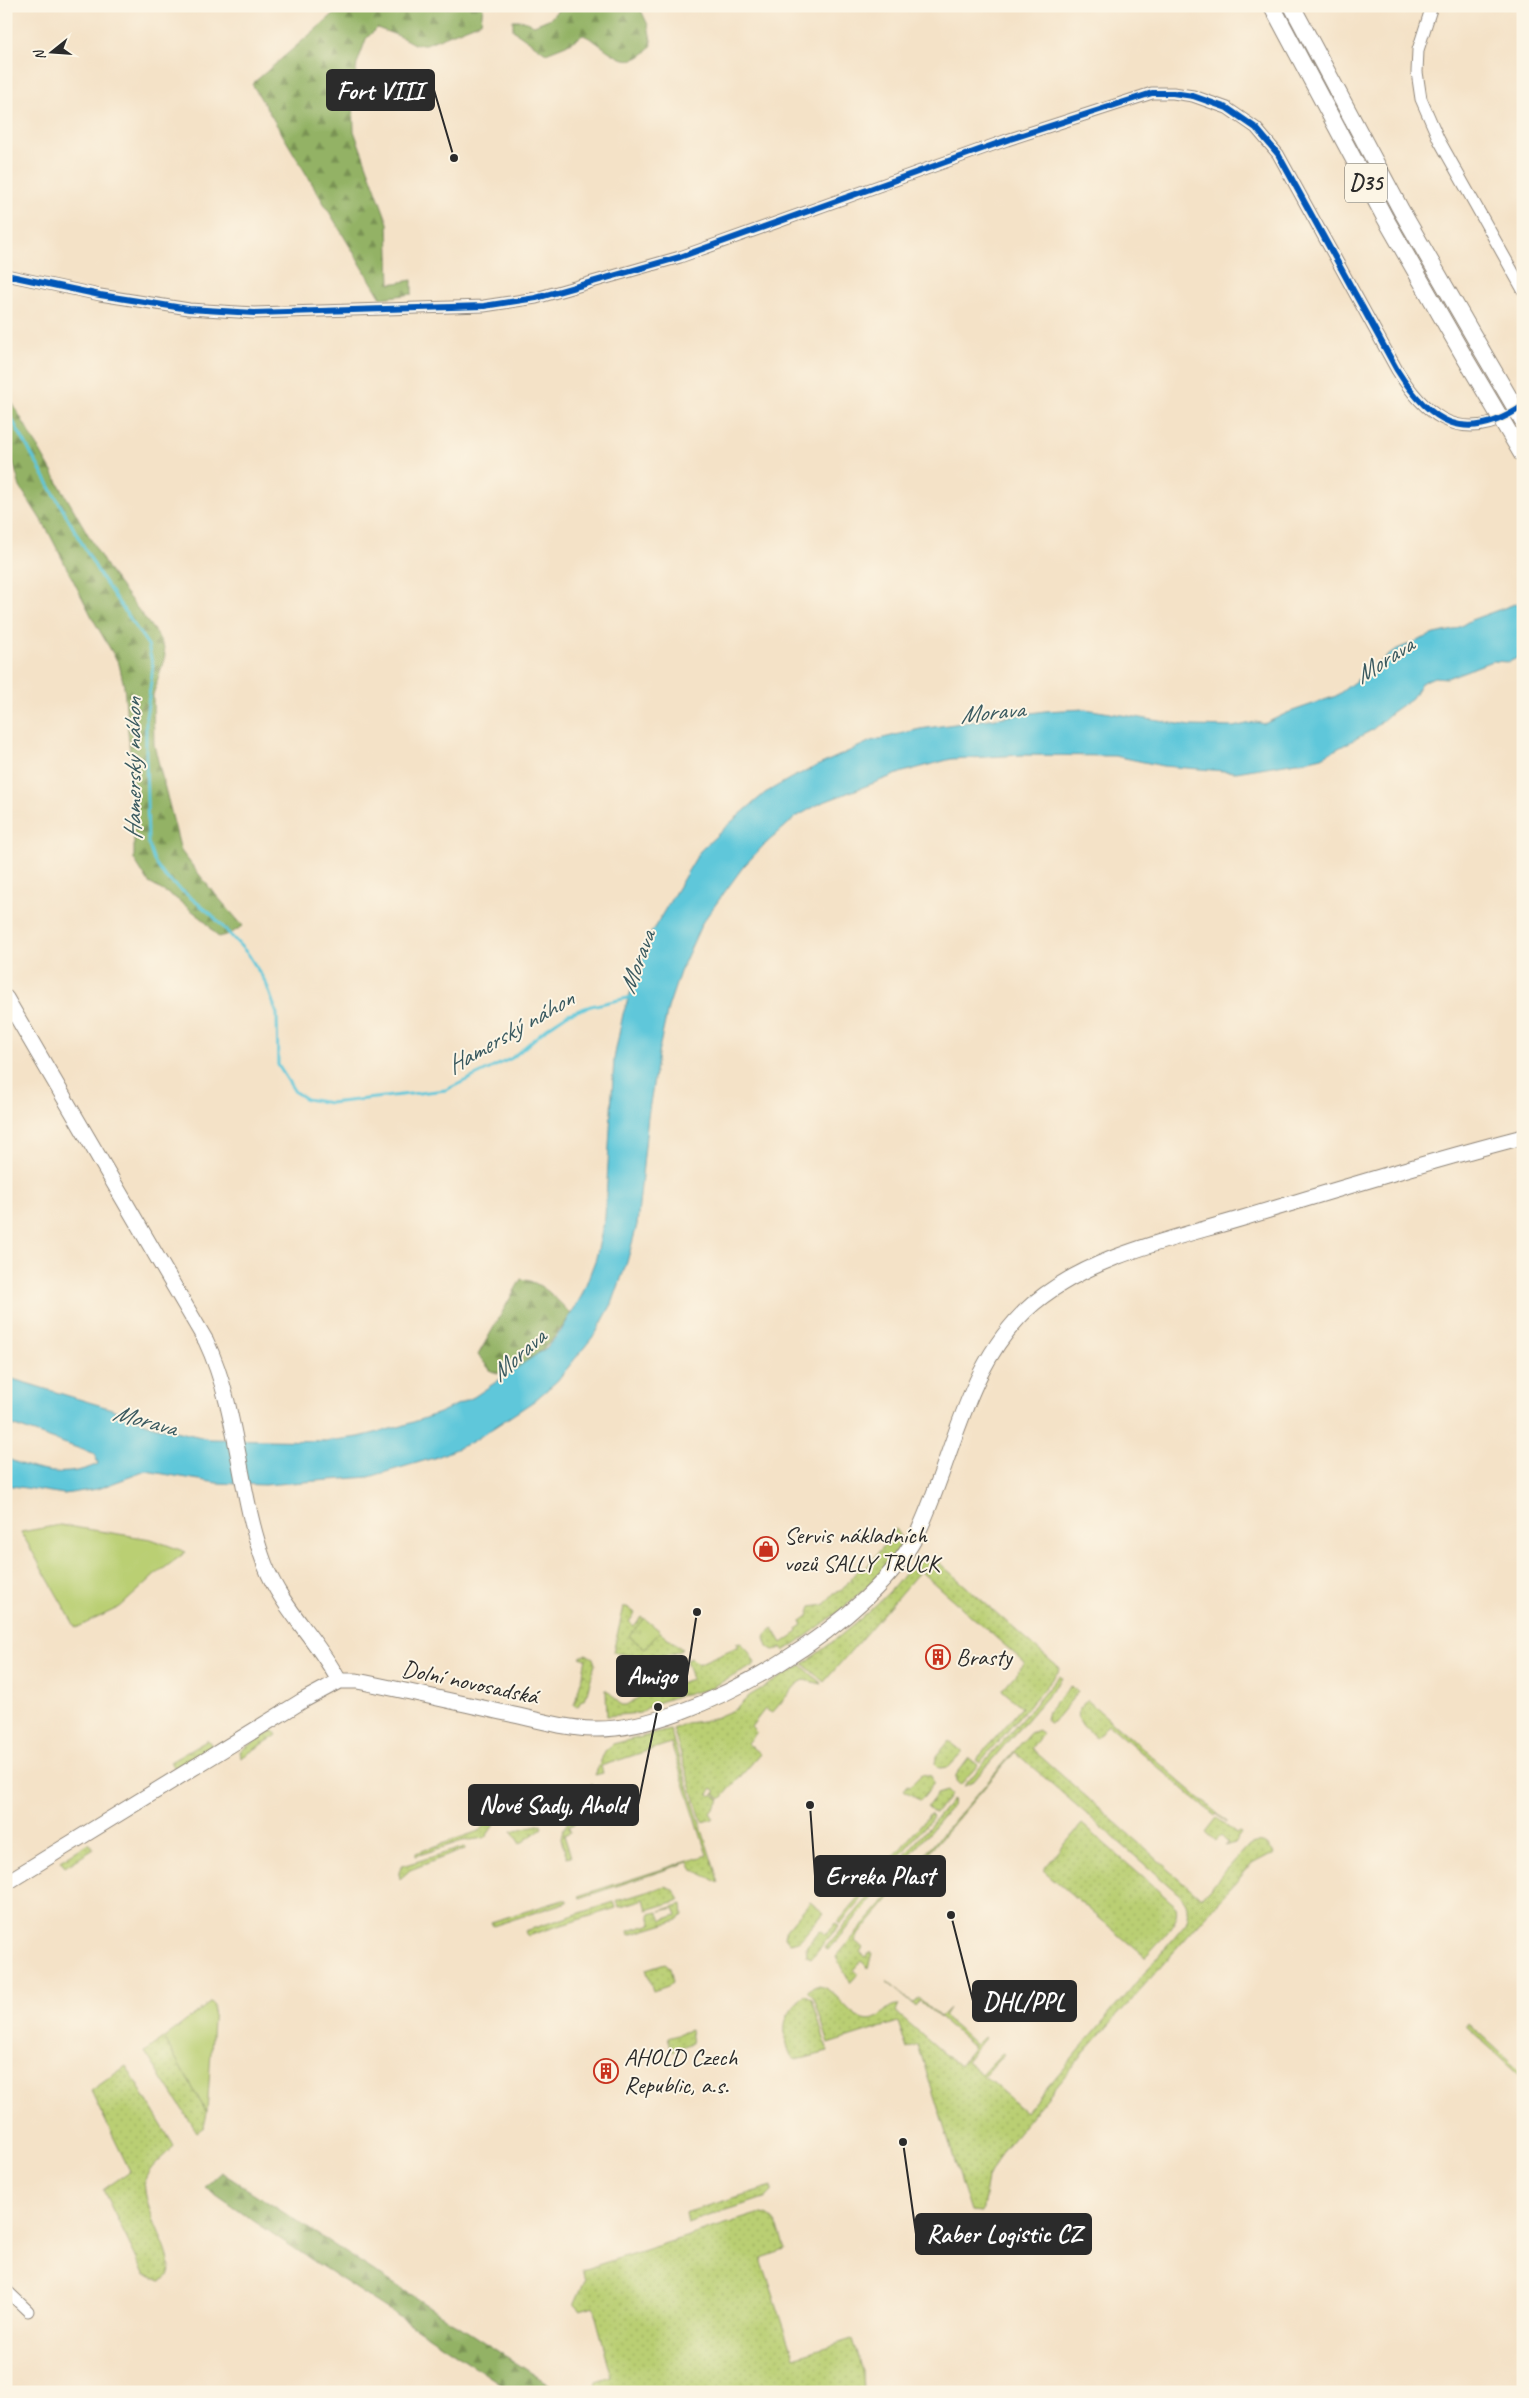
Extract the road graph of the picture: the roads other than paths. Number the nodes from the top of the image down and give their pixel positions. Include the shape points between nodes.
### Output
1 (1272, 6) edge
2 (1292, 6) edge
3 (1432, 6) edge
4 (6, 275) edge
5 (1523, 290) edge
6 (1523, 406) edge
7 (1523, 421) edge
8 (1523, 456) edge
9 (6, 998) edge
10 (1523, 1138) edge
11 (339, 1681) junction
12 (6, 1883) edge
13 (6, 2290) edge
14 (28, 2311) dead end

1 - 8 highway, D35, bridge via 1385,218
2 - 7 highway, D35, bridge via 1401,210
3 - 5 street via 1418,50 1417,72 1422,99 1439,140
4 - 6 street via 189,309 254,314 493,305 586,285 680,256 1129,99 1173,92 1208,100 1242,117 1278,154 1397,370 1409,390 1431,413 1452,423 1478,426 1497,421
9 - 11 main road via 211,1351 224,1391 252,1517 272,1581
10 - 11 main road, Dolní novosadská via 1141,1249 1093,1268 1052,1290 1016,1322 981,1373 916,1536 899,1562 872,1592 803,1649 759,1676 688,1710 615,1728 582,1728 361,1682
11 - 12 main road
13 - 14 street

